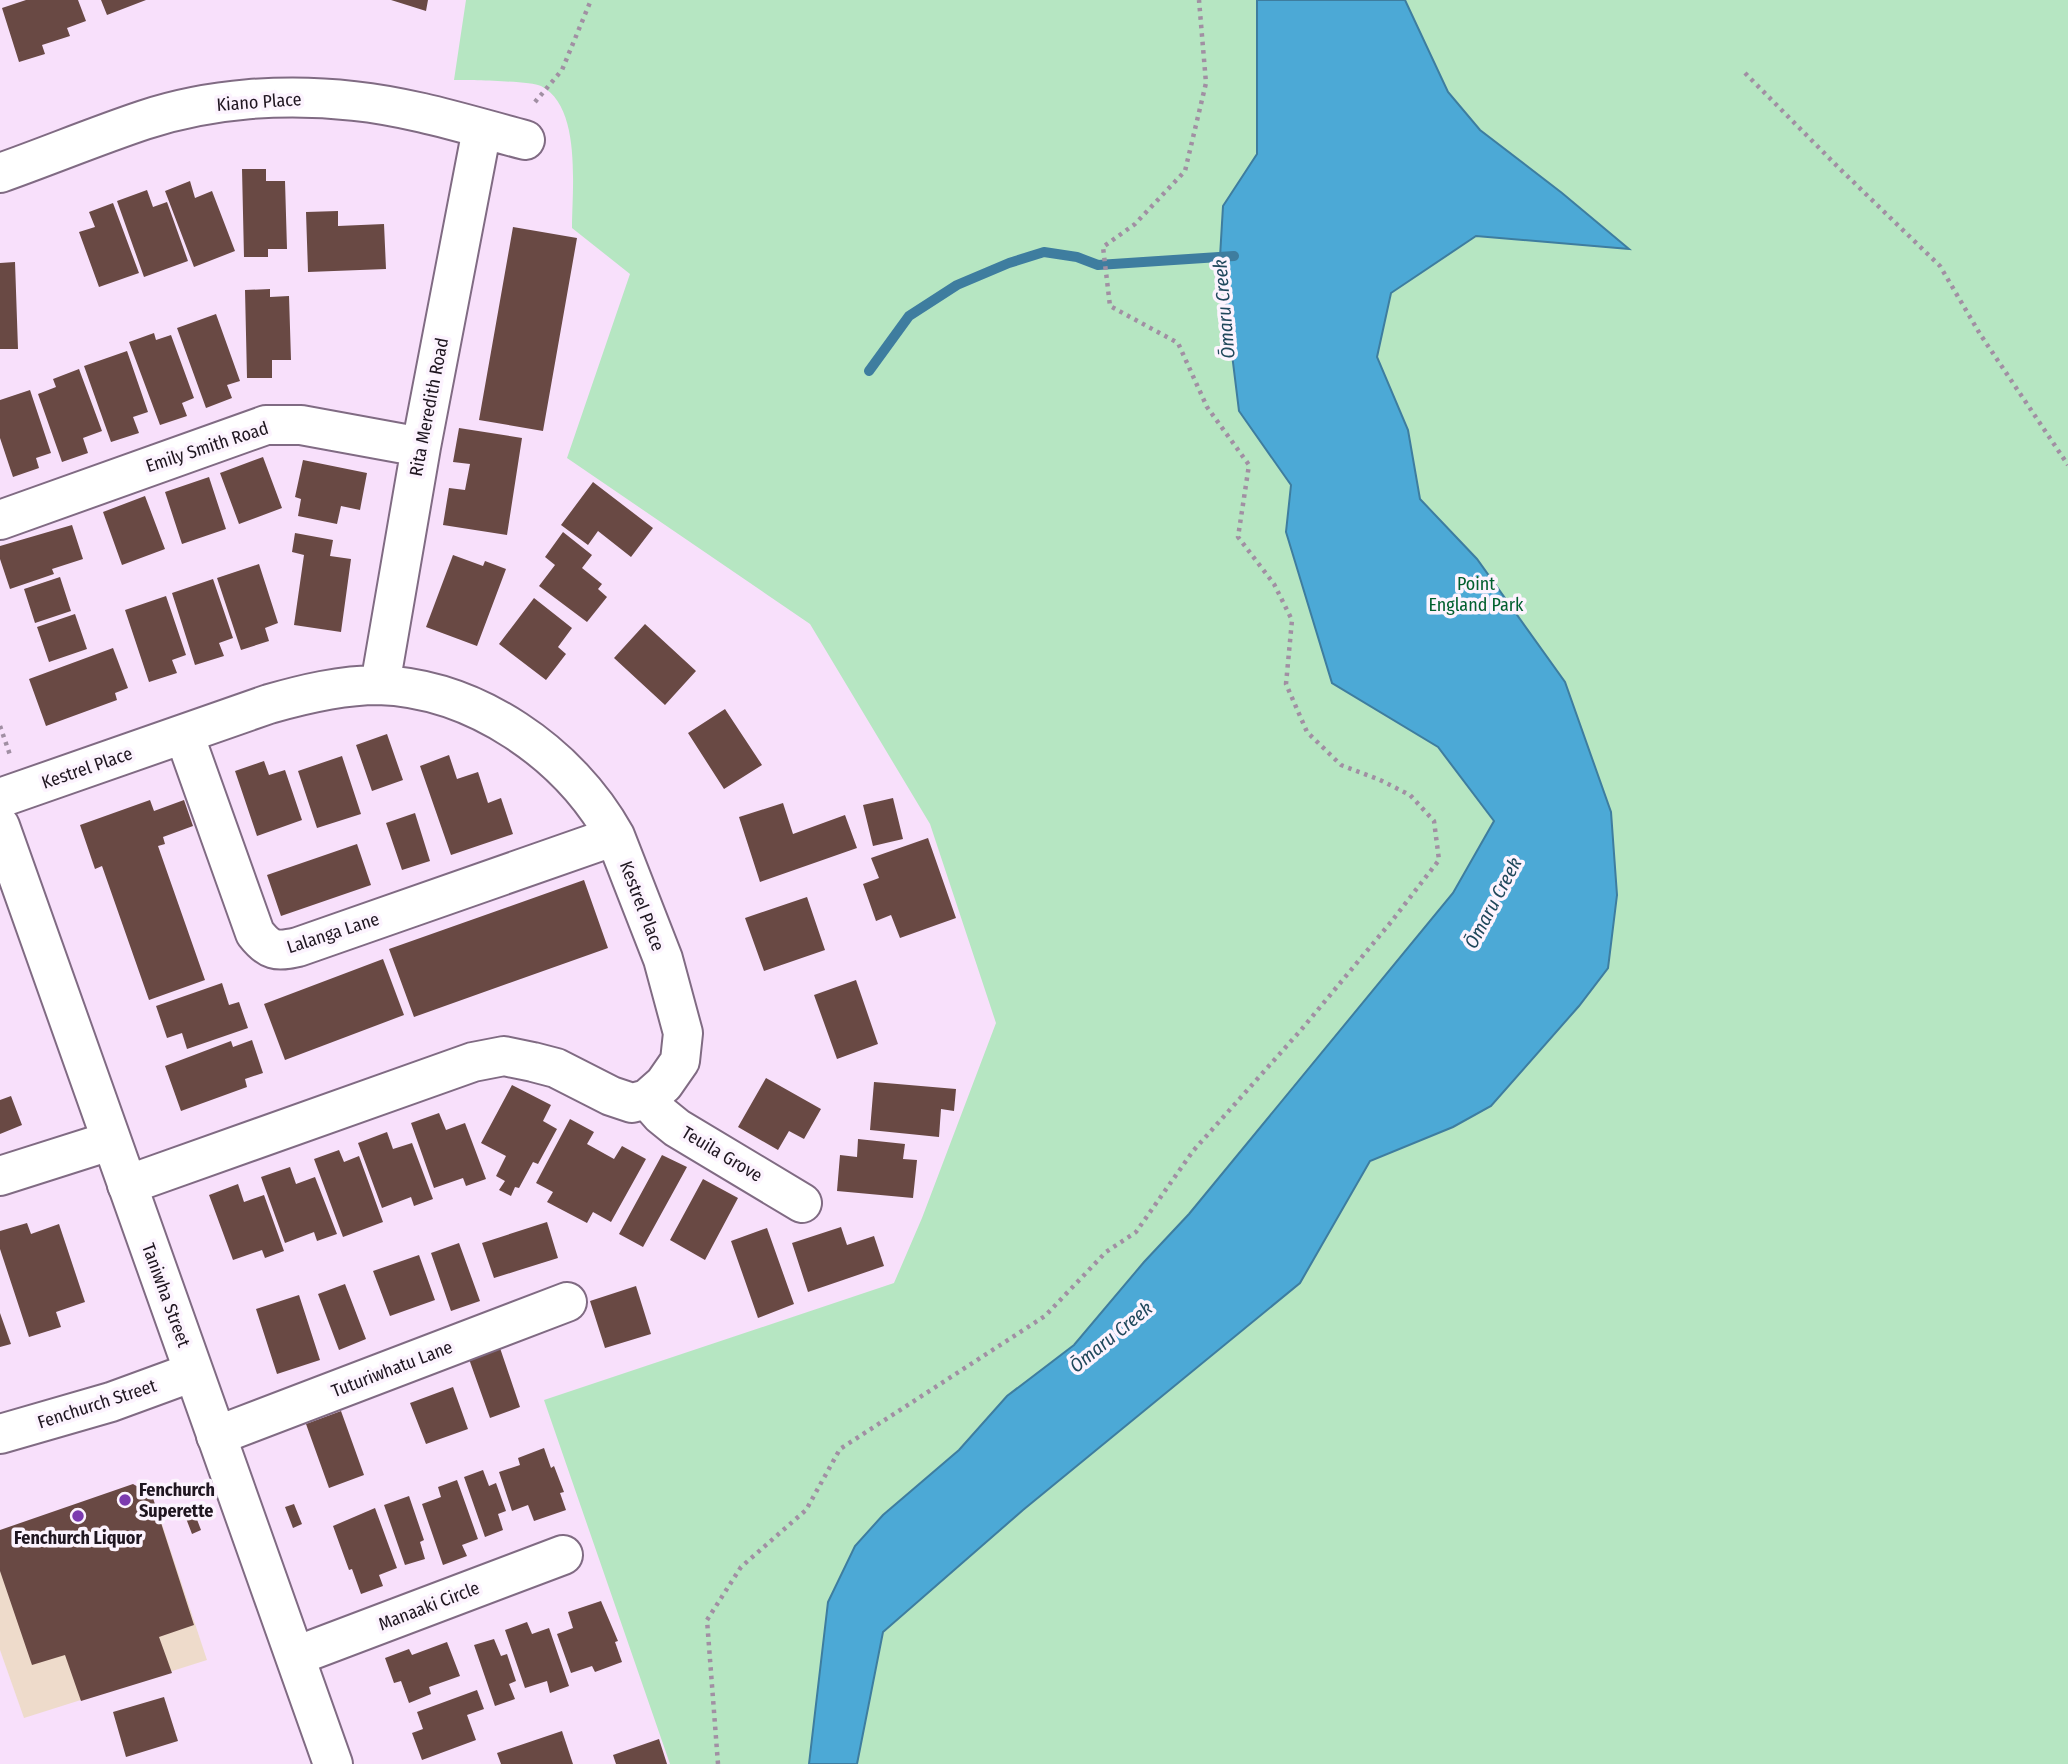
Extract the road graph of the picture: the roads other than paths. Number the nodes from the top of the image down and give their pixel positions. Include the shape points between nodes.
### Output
1 (482, 129) junction
2 (525, 139) dead end
3 (0, 173) edge
4 (421, 447) junction
5 (0, 520) edge
6 (380, 685) junction
7 (184, 734) junction
8 (0, 798) edge
9 (615, 836) junction
10 (4, 850) edge
11 (647, 1099) junction
12 (110, 1141) junction
13 (0, 1176) edge
14 (127, 1185) junction
15 (802, 1203) dead end
16 (567, 1302) dead end
17 (193, 1372) junction
18 (0, 1434) edge
19 (216, 1436) junction
20 (563, 1555) dead end
21 (296, 1656) junction
22 (333, 1764) edge

1 - 2 street, Kiano Place
1 - 3 street, Kiano Place via 403,108 354,101 262,99 146,119
1 - 4 street, Rita Meredith Road
4 - 5 street, Emily Smith Road via 301,425 266,425
4 - 6 street, Rita Meredith Road
6 - 7 street, Kestrel Place via 306,694
6 - 9 street, Kestrel Place via 466,705 535,742 585,791
7 - 8 street, Kestrel Place
7 - 9 street, Lalanga Lane via 255,933 269,947 281,951
9 - 11 street, Kestrel Place via 663,959 683,1034 680,1061
10 - 12 street, Taniwha Street
11 - 14 street via 632,1103 556,1068 504,1056 473,1062
11 - 15 street, Teuila Grove via 677,1128
12 - 13 street
12 - 14 street, Taniwha Street
14 - 17 street, Taniwha Street
16 - 19 street, Tuturiwhatu Lane
17 - 18 street, Fenchurch Street
17 - 19 street, Taniwha Street
19 - 21 street, Taniwha Street
20 - 21 street, Manaaki Circle
21 - 22 street, Taniwha Street

